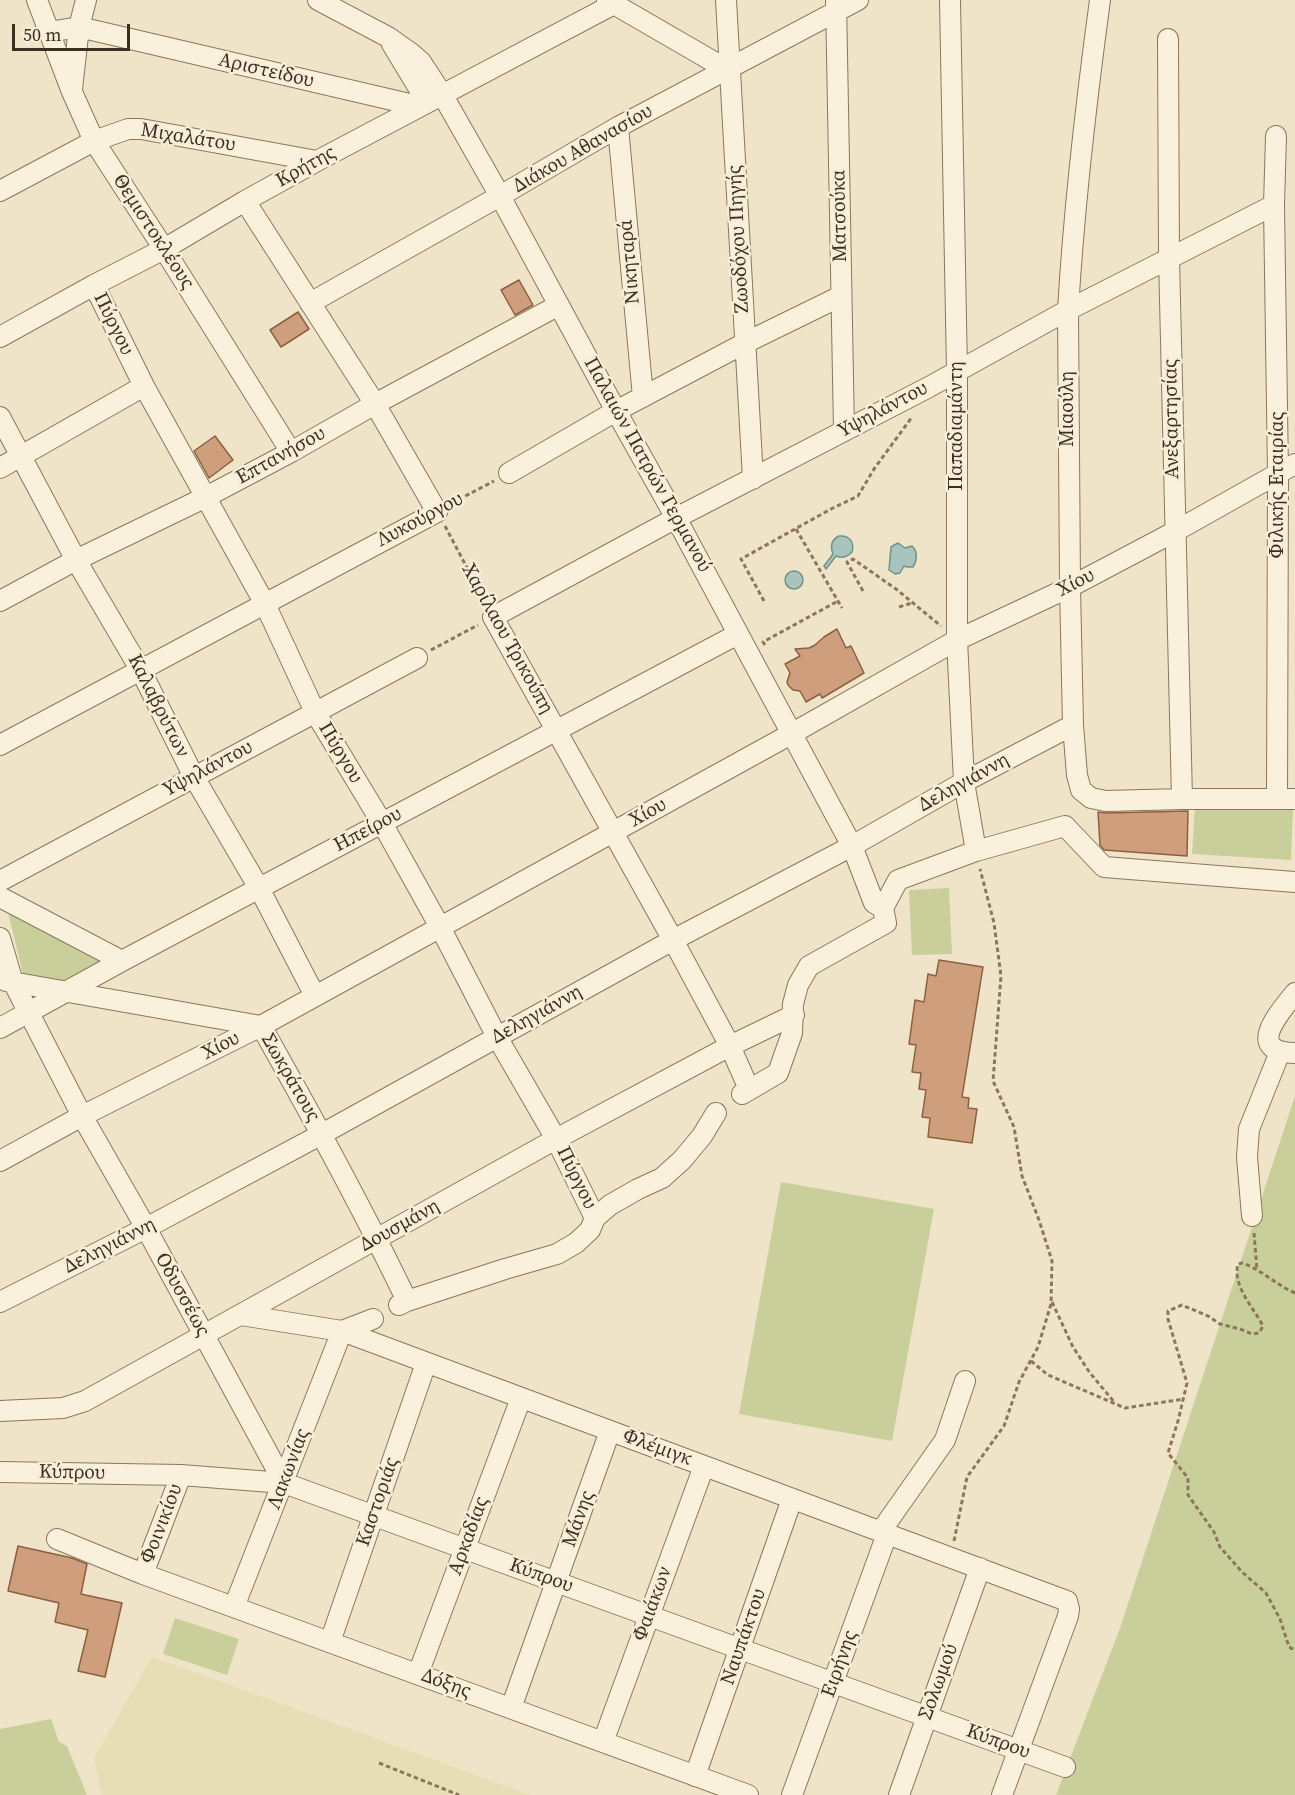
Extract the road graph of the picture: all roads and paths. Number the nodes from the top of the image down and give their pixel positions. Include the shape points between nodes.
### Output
1 (37, 0) edge
2 (86, 0) edge
3 (726, 0) edge
4 (858, 0) edge
5 (950, 0) edge
6 (1100, 0) edge
7 (323, 1) edge
8 (612, 1) edge
9 (837, 6) edge
10 (80, 27) junction
11 (49, 32) junction
12 (1168, 39) dead end
13 (730, 69) junction
14 (72, 92) junction
15 (429, 101) junction
16 (618, 127) junction
17 (1276, 136) dead end
18 (94, 141) junction
19 (317, 161) junction
20 (2, 185) edge
21 (500, 196) junction
22 (244, 201) junction
23 (1274, 204) junction
24 (164, 249) junction
25 (1168, 258) junction
26 (94, 285) junction
27 (841, 296) junction
28 (310, 303) junction
29 (559, 304) junction
30 (1068, 310) junction
31 (0, 337) edge
32 (744, 343) junction
33 (957, 371) junction
34 (144, 386) junction
35 (643, 397) junction
36 (375, 404) junction
37 (616, 411) junction
38 (913, 415) dead end
39 (0, 417) edge
40 (844, 431) junction
41 (291, 452) junction
42 (20, 457) junction
43 (0, 468) edge
44 (1287, 469) edge
45 (509, 473) joint
46 (753, 478) junction
47 (206, 497) junction
48 (1295, 499) edge
49 (437, 512) junction
50 (676, 518) junction
51 (796, 529) junction
52 (1174, 532) junction
53 (76, 560) junction
54 (1070, 587) junction
55 (863, 591) dead end
56 (0, 601) edge
57 (764, 601) dead end
58 (838, 601) junction
59 (913, 603) junction
60 (265, 604) junction
61 (899, 607) dead end
62 (842, 608) dead end
63 (493, 617) junction
64 (738, 634) junction
65 (950, 634) junction
66 (768, 651) dead end
67 (417, 658) joint
68 (140, 669) junction
69 (315, 712) junction
70 (1073, 725) junction
71 (557, 730) junction
72 (791, 734) junction
73 (0, 746) edge
74 (194, 777) junction
75 (964, 782) junction
76 (1182, 799) junction
77 (1286, 799) edge
78 (382, 822) junction
79 (613, 832) junction
80 (852, 846) junction
81 (976, 851) junction
82 (0, 881) edge
83 (1295, 882) edge
84 (259, 888) junction
85 (0, 897) edge
86 (883, 908) junction
87 (440, 927) junction
88 (0, 938) edge
89 (673, 940) junction
90 (122, 961) junction
91 (7, 981) edge
92 (65, 992) junction
93 (1295, 993) edge
94 (315, 996) junction
95 (30, 1012) junction
96 (794, 1015) junction
97 (261, 1026) junction
98 (0, 1028) edge
99 (497, 1037) junction
100 (730, 1046) junction
101 (1288, 1052) edge
102 (716, 1113) dead end
103 (82, 1116) junction
104 (322, 1134) junction
105 (556, 1139) junction
106 (0, 1161) edge
107 (1252, 1216) joint
108 (595, 1218) junction
109 (146, 1228) junction
110 (377, 1239) junction
111 (1257, 1270) junction
112 (1295, 1293) edge
113 (1051, 1300) junction
114 (0, 1302) edge
115 (241, 1315) junction
116 (373, 1319) dead end
117 (342, 1331) junction
118 (204, 1335) junction
119 (1030, 1361) junction
120 (426, 1363) junction
121 (965, 1381) dead end
122 (520, 1398) junction
123 (1184, 1399) junction
124 (1116, 1404) junction
125 (0, 1411) edge
126 (610, 1431) junction
127 (704, 1466) junction
128 (0, 1472) edge
129 (181, 1475) junction
130 (284, 1483) junction
131 (792, 1499) junction
132 (374, 1516) junction
133 (884, 1533) junction
134 (57, 1539) dead end
135 (465, 1549) junction
136 (950, 1557) junction
137 (980, 1568) junction
138 (143, 1574) junction
139 (556, 1582) junction
140 (234, 1607) junction
141 (649, 1616) junction
142 (330, 1642) junction
143 (740, 1649) junction
144 (1295, 1650) edge
145 (418, 1674) junction
146 (833, 1682) junction
147 (511, 1708) junction
148 (927, 1716) junction
149 (603, 1742) junction
150 (1019, 1750) junction
151 (379, 1763) dead end
152 (1065, 1767) dead end
153 (695, 1776) junction
154 (459, 1795) edge
155 (748, 1795) edge
156 (792, 1795) edge
157 (899, 1795) edge
158 (1002, 1795) edge

1 - 11 street, Θεμιστοκλέους
2 - 10 street
3 - 13 street, Ζωοδόχου Πηγής
4 - 9 street, Διάκου Αθανασίου
5 - 33 street, Παπαδιαμάντη
6 - 30 street, Μιαούλη
7 - 15 street, Παλαιών Πατρών Γερμανού via 388,37 421,62
8 - 13 street
8 - 15 street, Κρήτης
9 - 13 street, Διάκου Αθανασίου
9 - 27 street, Ματσούκα
10 - 11 street
10 - 14 street
10 - 15 street, Αριστείδου
11 - 14 street, Θεμιστοκλέους
12 - 25 street, Ανεξαρτησίας
13 - 16 street, Διάκου Αθανασίου
13 - 32 street, Ζωοδόχου Πηγής
14 - 18 street, Θεμιστοκλέους
15 - 19 street, Κρήτης
15 - 21 street, Παλαιών Πατρών Γερμανού
16 - 21 street, Διάκου Αθανασίου
16 - 35 street, Νικηταρά
17 - 23 street, Φιλικής Εταιρίας
18 - 19 street, Μιχαλάτου via 128,129 141,129
18 - 20 street, Μιχαλάτου
18 - 24 street, Θεμιστοκλέους
19 - 22 street, Κρήτης
21 - 28 street, Διάκου Αθανασίου
21 - 29 street, Παλαιών Πατρών Γερμανού
22 - 24 street, Κρήτης
22 - 28 street
23 - 25 street, Υψηλάντου
23 - 44 street, Φιλικής Εταιρίας
24 - 26 street, Κρήτης
24 - 41 street, Θεμιστοκλέους
25 - 30 street, Υψηλάντου
25 - 52 street, Ανεξαρτησίας
26 - 31 street, Κρήτης
26 - 34 street, Πύργου
27 - 32 street
27 - 40 street, Ματσούκα
28 - 36 street
29 - 36 street, Επτανήσου
29 - 37 street, Παλαιών Πατρών Γερμανού
30 - 33 street, Υψηλάντου
30 - 54 street, Μιαούλη
32 - 35 street
32 - 46 street, Ζωοδόχου Πηγής
33 - 40 street, Υψηλάντου
33 - 65 street, Παπαδιαμάντη
34 - 42 street
34 - 47 street, Πύργου
35 - 37 street
36 - 41 street, Επτανήσου
36 - 49 street
37 - 45 street
37 - 50 street, Παλαιών Πατρών Γερμανού
38 - 51 path via 858,496
39 - 42 street, Καλαβρύτων
40 - 46 street, Υψηλάντου
41 - 47 street, Επτανήσου
42 - 43 street
42 - 53 street, Καλαβρύτων
44 - 48 street
44 - 52 street, Χίου
44 - 77 street, Φιλικής Εταιρίας
45 - 49 path, Λυκούργου
46 - 50 street, Υψηλάντου
47 - 53 street, Επτανήσου
47 - 60 street, Πύργου
49 - 60 street, Λυκούργου
49 - 63 path, Χαρίλαου Τρικούπη
50 - 63 street, Υψηλάντου
50 - 64 street, Παλαιών Πατρών Γερμανού
51 - 57 path via 741,559
51 - 58 path
52 - 54 street, Χίου
52 - 76 street, Ανεξαρτησίας
53 - 56 street, Επτανήσου
53 - 68 street, Καλαβρύτων
54 - 65 street, Χίου
54 - 70 street, Μιαούλη
55 - 59 path via 847,561 853,559
58 - 62 path
58 - 66 path via 763,642
59 - 61 path
59 - 65 path
60 - 68 street, Λυκούργου
60 - 69 street, Πύργου
63 - 67 path
63 - 71 street, Χαρίλαου Τρικούπη
64 - 71 street, Ηπείρου
64 - 72 street, Παλαιών Πατρών Γερμανού
65 - 72 street, Χίου
65 - 75 street, Παπαδιαμάντη
67 - 69 street, Υψηλάντου
68 - 73 street, Λυκούργου
68 - 74 street, Καλαβρύτων
69 - 74 street, Υψηλάντου
69 - 78 street, Πύργου
70 - 75 street, Δεληγιάννη
70 - 76 street, Μιαούλη via 1077,776 1081,790 1091,798
71 - 78 street, Ηπείρου
71 - 79 street, Χαρίλαου Τρικούπη
72 - 79 street, Χίου
72 - 80 street, Παλαιών Πατρών Γερμανού
74 - 82 street, Υψηλάντου
74 - 84 street, Καλαβρύτων
75 - 80 street, Δεληγιάννη
75 - 81 street, Παπαδιαμάντη
76 - 77 street
78 - 84 street, Ηπείρου
78 - 87 street, Πύργου
79 - 87 street, Χίου
79 - 89 street, Χαρίλαου Τρικούπη
80 - 86 street, Παλαιών Πατρών Γερμανού via 874,903
80 - 89 street, Δεληγιάννη
81 - 83 street via 1065,826 1104,867
81 - 86 street via 898,880
81 - 113 path via 994,922 1001,976 993,1081 1014,1127 1022,1176 1052,1261
84 - 90 street, Ηπείρου
84 - 94 street, Καλαβρύτων
85 - 90 street
86 - 96 street via 886,923 809,966 798,985
87 - 94 street, Χίου
87 - 99 street, Πύργου
88 - 91 street, Οδυσσέως
89 - 99 street, Δεληγιάννη
89 - 100 street, Χαρίλαου Τρικούπη
90 - 92 street, Ηπείρου
91 - 92 street, Σωκράτους
91 - 95 street, Οδυσσέως
92 - 95 street, Ηπείρου
92 - 97 street, Σωκράτους
93 - 101 street via 1273,1021 1268,1037 1271,1046
94 - 97 street, Χίου
95 - 98 street, Ηπείρου
95 - 103 street, Οδυσσέως
96 - 100 street, Δουσμάνη
96 - 100 street, Χαρίλαου Τρικούπη via 778,1073 745,1092
97 - 103 street, Χίου
97 - 104 street, Σωκράτους
99 - 104 street, Δεληγιάννη
99 - 105 street, Πύργου
100 - 105 street, Δουσμάνη
101 - 107 street via 1249,1129
102 - 108 street via 702,1136 662,1178 610,1205
103 - 106 street, Χίου
103 - 109 street, Οδυσσέως
104 - 109 street, Δεληγιάννη
104 - 110 street, Σωκράτους
105 - 108 street, Πύργου
105 - 110 street, Δουσμάνη
107 - 111 path
108 - 110 street, Σωκράτους via 590,1230 557,1254 403,1303
109 - 114 street, Δεληγιάννη
109 - 118 street, Οδυσσέως
110 - 115 street, Δουσμάνη
111 - 112 path
111 - 123 path via 1242,1263 1236,1268 1246,1300 1263,1326 1259,1333 1220,1324 1182,1305 1168,1311 1187,1383
113 - 119 path via 1038,1347
113 - 124 path via 1073,1347
115 - 117 street, Φλέμιγκ
115 - 118 street, Δουσμάνη
116 - 117 street
117 - 120 street, Φλέμιγκ
117 - 130 street, Λακωνίας
118 - 125 street, Δουσμάνη via 85,1401 63,1408
118 - 130 street, Οδυσσέως
119 - 124 path via 1048,1375
119 - 136 path via 1004,1426 967,1477
120 - 122 street, Φλέμιγκ
120 - 132 street, Καστοριάς
121 - 133 street, Ειρήνης via 945,1440
122 - 126 street, Φλέμιγκ
122 - 135 street, Αρκαδίας
123 - 124 path via 1125,1408
123 - 144 path via 1168,1453 1188,1479 1188,1495 1220,1547 1266,1593 1289,1647
126 - 127 street, Φλέμιγκ
126 - 139 street, Μάνης
127 - 131 street, Φλέμιγκ
127 - 141 street, Φαιάκων
128 - 129 street, Κύπρου
129 - 130 street, Κύπρου
129 - 138 street, Φοινικίου
130 - 132 street, Κύπρου
130 - 140 street, Λακωνίας
131 - 133 street, Φλέμιγκ
131 - 143 street, Ναυπάκτου
132 - 135 street, Κύπρου
132 - 142 street, Καστοριάς
133 - 136 street, Φλέμιγκ
133 - 146 street, Ειρήνης
134 - 138 street, Δόξης
135 - 139 street, Κύπρου
135 - 145 street, Αρκαδίας
136 - 137 street, Φλέμιγκ
137 - 148 street, Σολωμού
137 - 150 street, Φλέμιγκ via 1067,1601 1069,1609
138 - 140 street, Δόξης
139 - 141 street, Κύπρου
139 - 147 street, Μάνης
140 - 142 street, Δόξης
141 - 143 street, Κύπρου
141 - 149 street, Φαιάκων
142 - 145 street, Δόξης
143 - 146 street, Κύπρου
143 - 153 street, Ναυπάκτου
145 - 147 street, Δόξης
146 - 148 street, Κύπρου
146 - 156 street, Ειρήνης
147 - 149 street, Δόξης
148 - 150 street, Κύπρου
148 - 157 street, Σολωμού
149 - 153 street, Δόξης
150 - 152 street, Κύπρου
150 - 158 street
151 - 154 path
153 - 155 street, Δόξης

